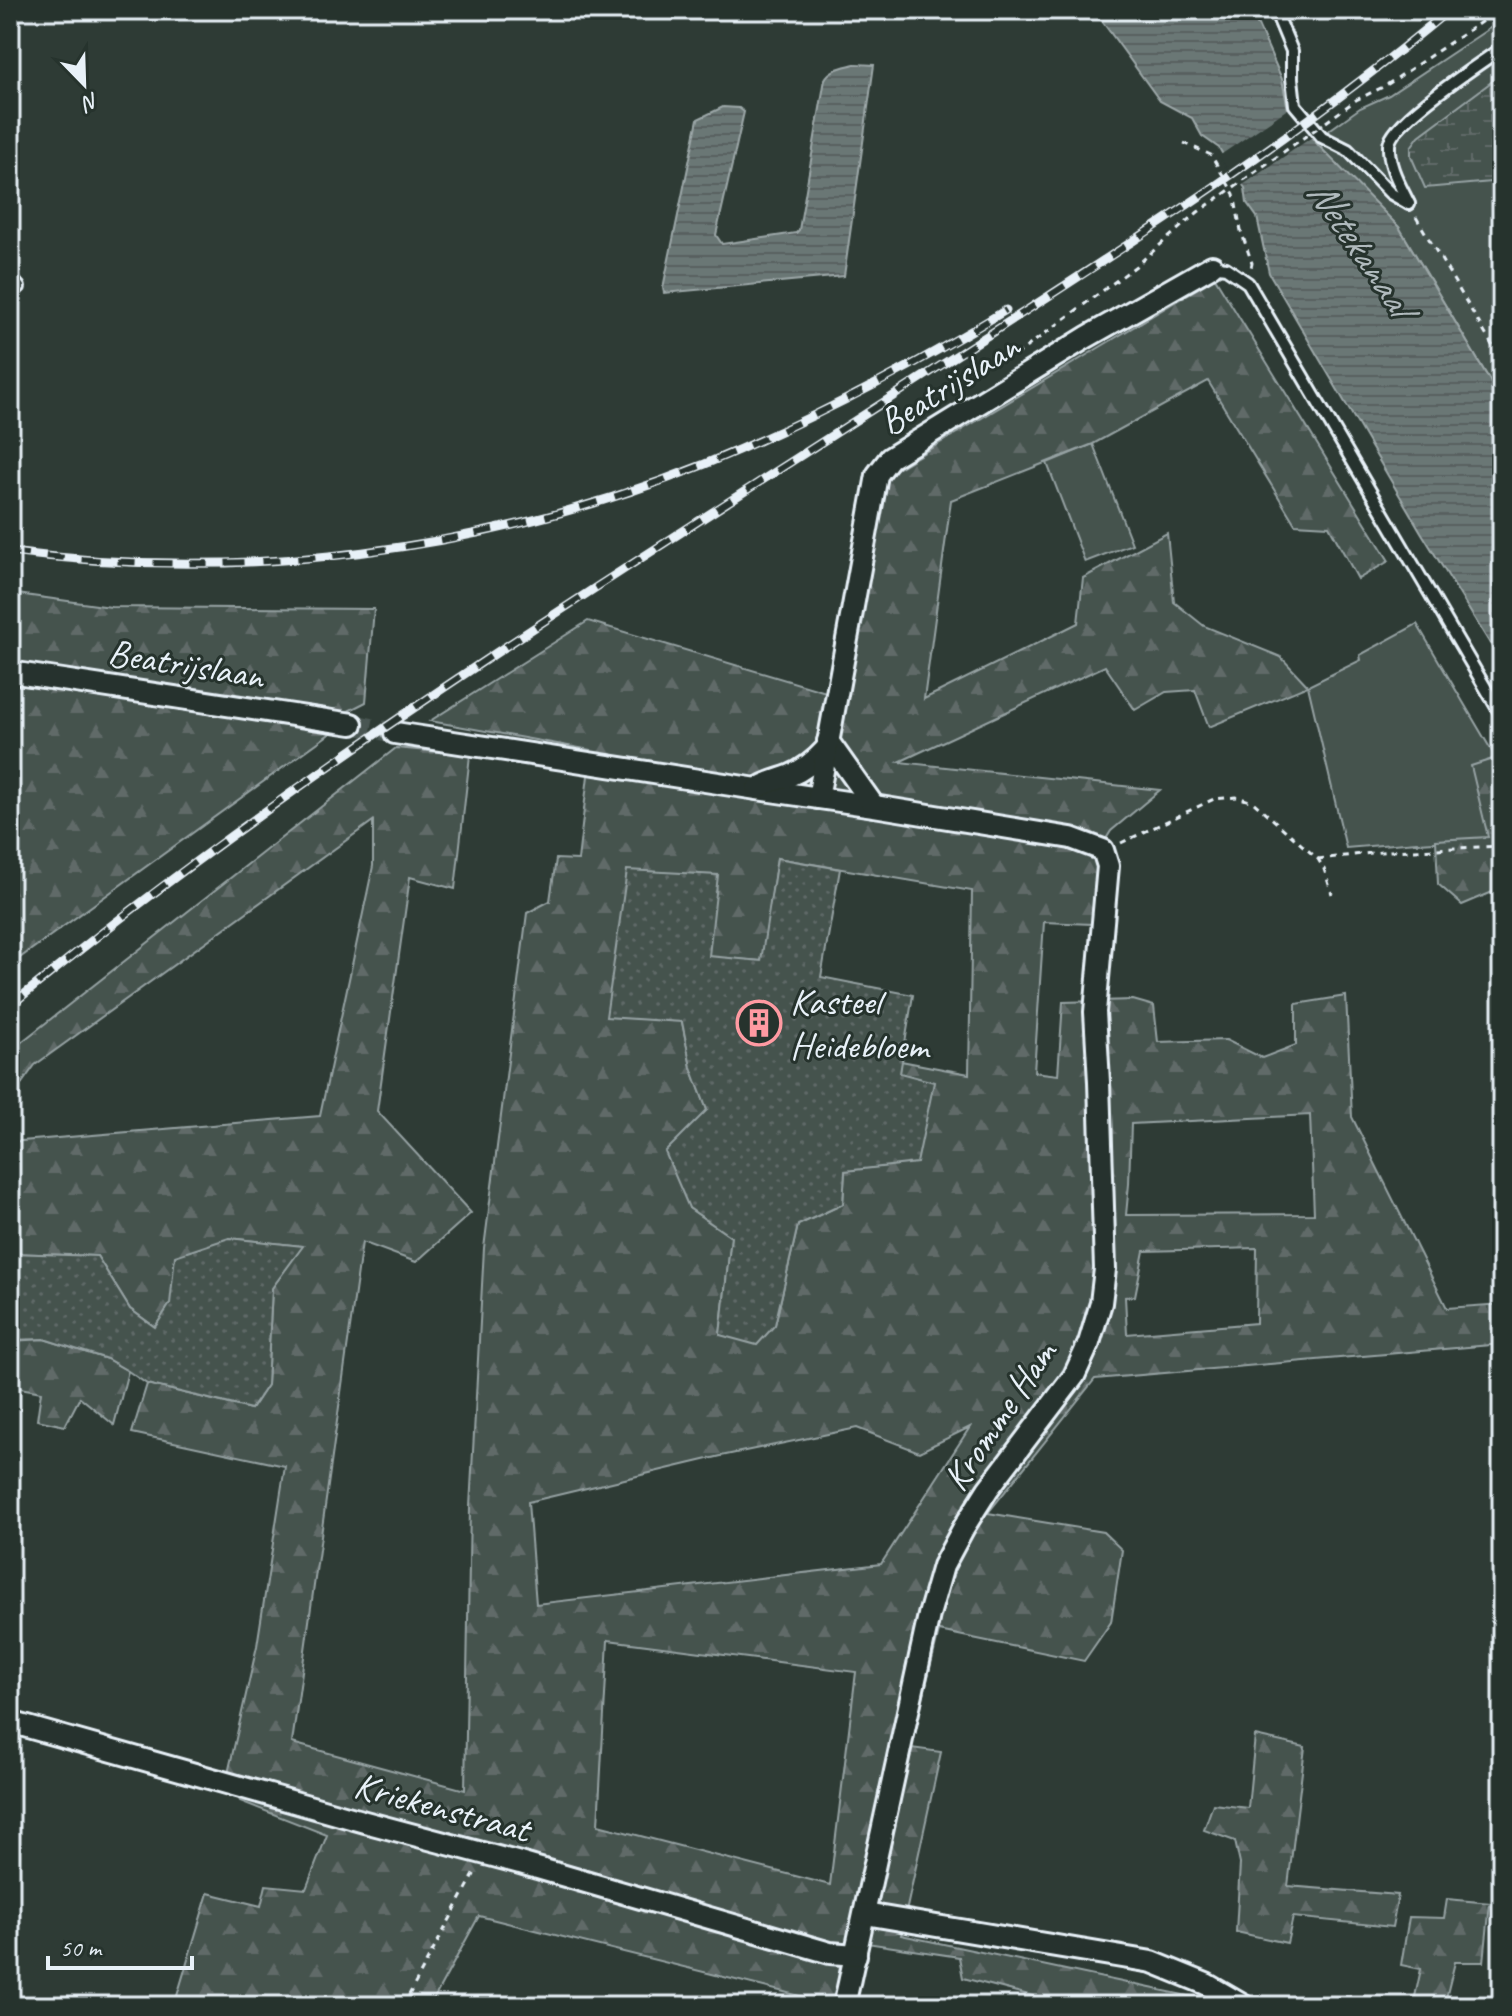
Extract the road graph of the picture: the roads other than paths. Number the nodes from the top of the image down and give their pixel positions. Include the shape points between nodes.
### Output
1 (1275, 10) edge
2 (1502, 48) edge
3 (1212, 266) joint
4 (10, 277) edge
5 (19, 287) dead end
6 (10, 672) edge
7 (1502, 716) edge
8 (352, 724) tunnel mouth
9 (395, 733) tunnel mouth
10 (828, 745) junction
11 (757, 789) junction
12 (818, 798) junction
13 (874, 806) junction
14 (10, 1722) edge
15 (865, 1914) junction
16 (856, 1955) junction
17 (844, 2006) edge
18 (1244, 2006) edge

1 - 2 lane via 1292,51 1295,105 1322,137 1348,150 1390,193 1409,204 1390,161 1388,140 1403,120
3 - 7 lane via 1226,268 1248,283
3 - 10 street, Beatrijslaan via 883,465
4 - 5 lane
6 - 8 street, Beatrijslaan
9 - 11 street
10 - 11 street via 800,771
10 - 12 street, Beatrijslaan
10 - 13 street
11 - 12 street
12 - 13 street
13 - 15 street, Kromme Ham via 1071,838 1103,850 1108,866 1095,1012 1105,1269 1101,1303 1074,1376 988,1489 943,1566
14 - 16 street, Kriekenstraat via 830,1953
15 - 16 street, Kromme Ham
15 - 18 street via 1152,1962
16 - 17 street, Kromme Ham

